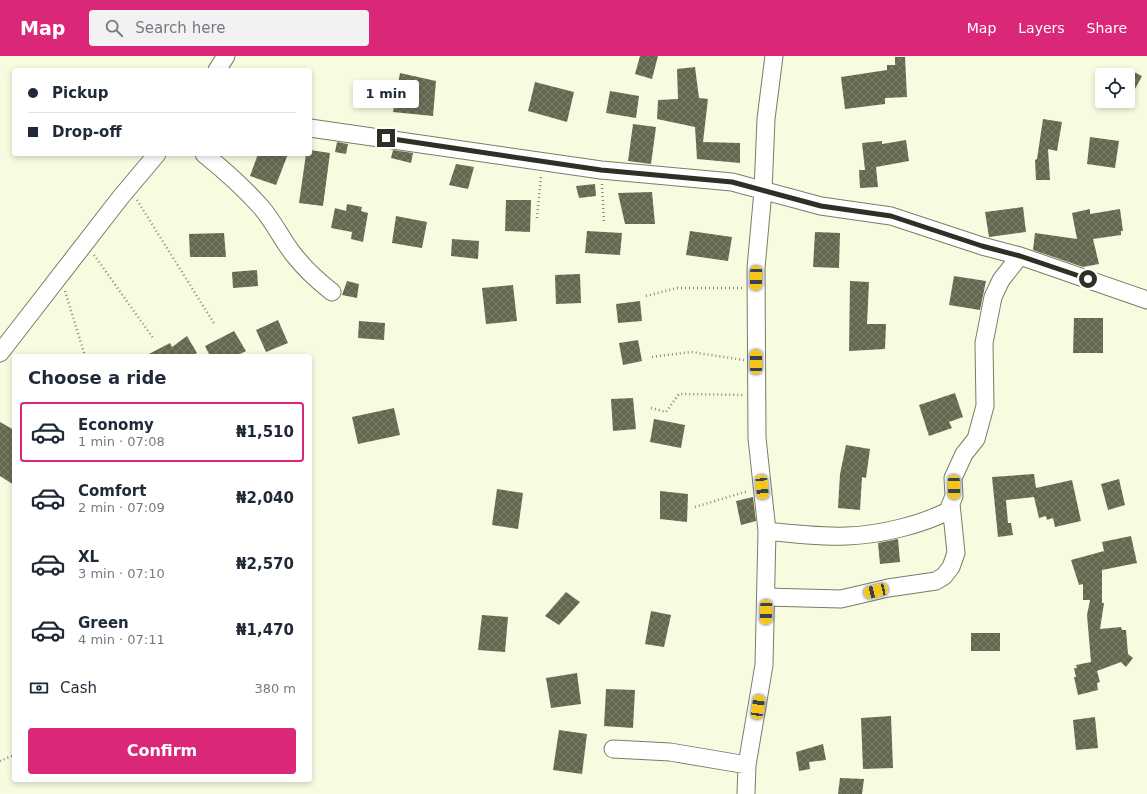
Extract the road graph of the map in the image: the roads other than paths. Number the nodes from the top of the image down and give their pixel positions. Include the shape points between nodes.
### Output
1 (226, 56) edge
2 (774, 56) edge
3 (219, 68) edge
4 (312, 128) edge
5 (155, 156) edge
6 (207, 156) edge
7 (763, 191) junction
8 (1020, 256) junction
9 (332, 292) dead end
10 (1147, 300) edge
11 (0, 353) edge
12 (951, 504) junction
13 (767, 531) junction
14 (766, 597) junction
15 (613, 749) dead end
16 (747, 765) junction
17 (746, 794) edge

1 - 3 street
2 - 7 street via 766,119
4 - 7 street via 601,170 732,182
5 - 11 street
6 - 9 street via 261,207 294,255
7 - 8 street via 821,206 891,216
7 - 13 street via 756,288 756,395 757,438
8 - 10 street
8 - 12 street via 1001,280 992,297 984,343 985,406 976,439 964,454 953,478 954,496
12 - 13 street via 948,511 932,520 848,536
12 - 14 street via 956,553 951,567 936,581 888,588 841,599
13 - 14 street
14 - 16 street via 764,665
15 - 16 street via 670,752
16 - 17 street

